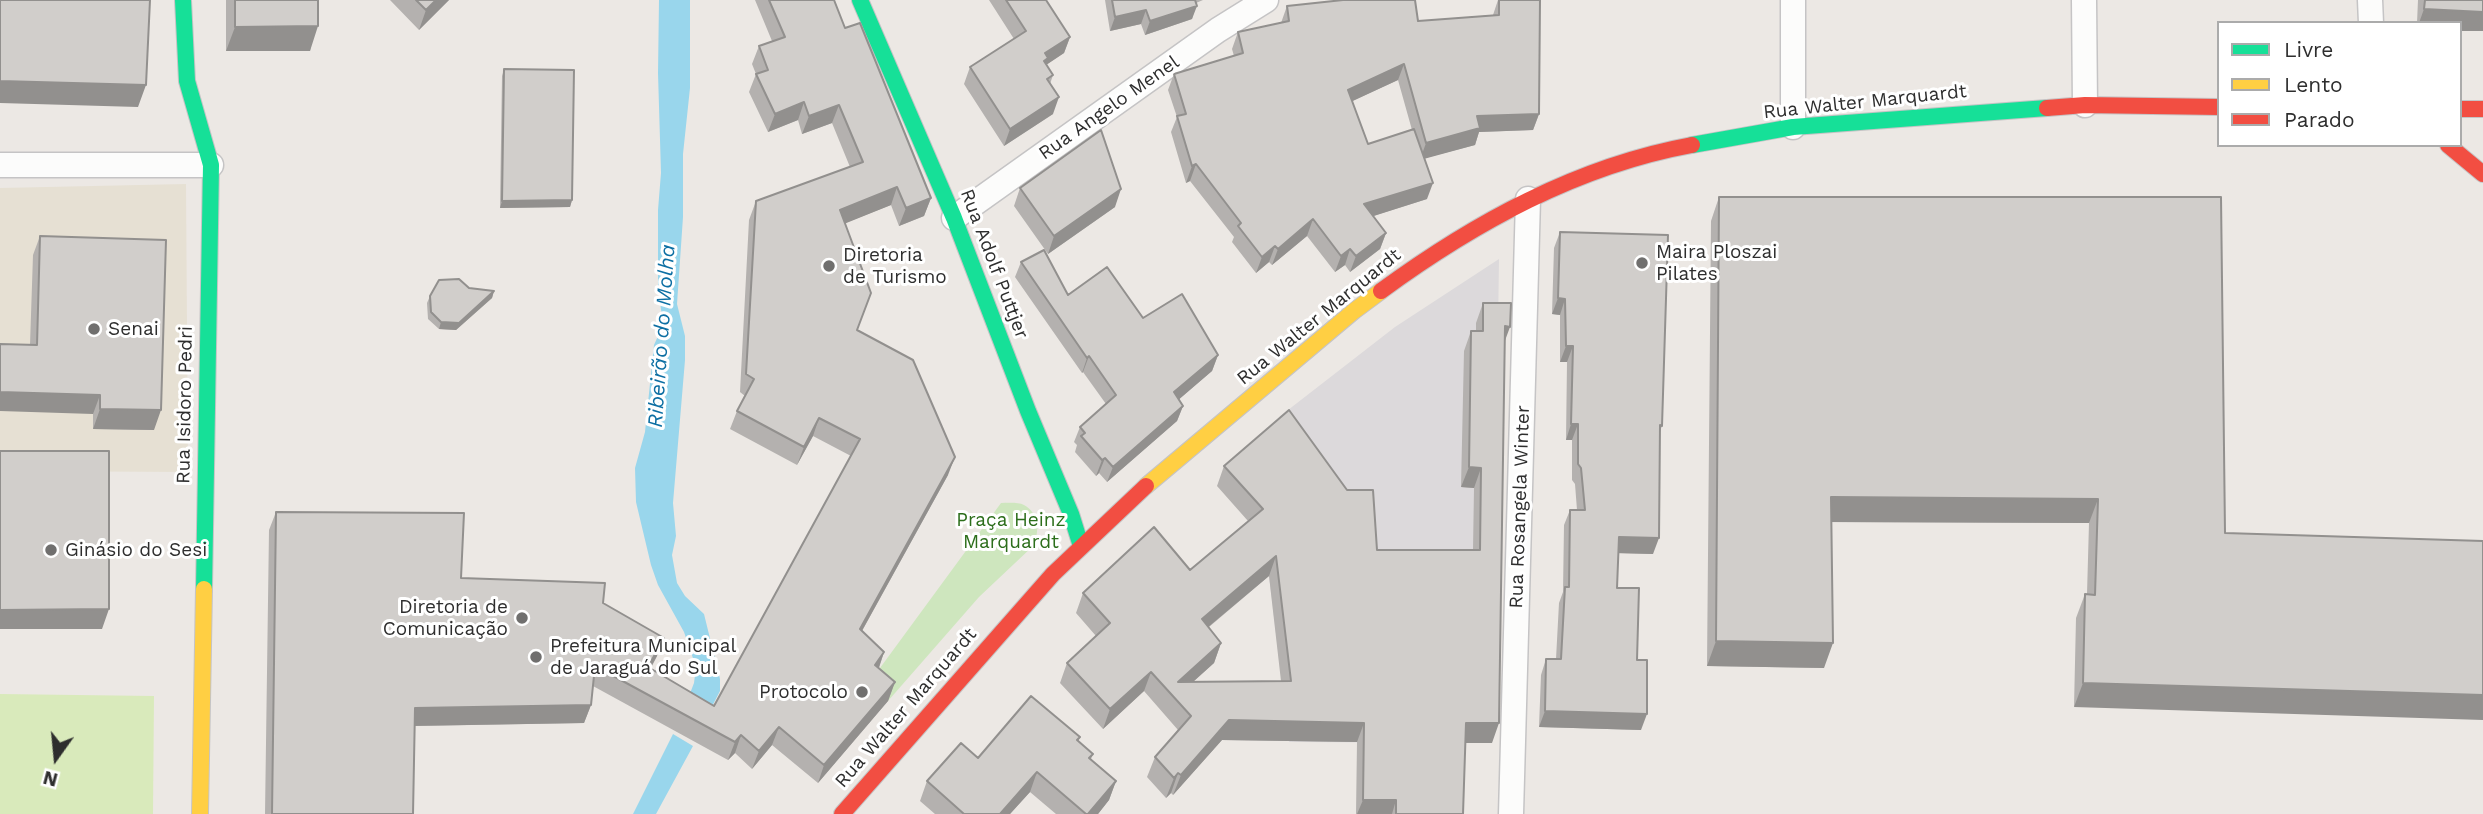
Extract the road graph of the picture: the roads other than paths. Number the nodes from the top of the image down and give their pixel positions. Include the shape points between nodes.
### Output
1 (183, 0) edge
2 (860, 0) edge
3 (1266, 0) edge
4 (1793, 0) edge
5 (2084, 0) edge
6 (2371, 0) edge
7 (2371, 21) edge
8 (2085, 105) junction
9 (2217, 107) edge
10 (2483, 109) edge
11 (2462, 110) edge
12 (1793, 127) junction
13 (2450, 147) edge
14 (0, 165) edge
15 (211, 165) junction
16 (2483, 174) edge
17 (1528, 199) junction
18 (954, 218) junction
19 (1081, 546) junction
20 (200, 814) edge
21 (842, 814) edge
22 (1511, 814) edge

1 - 15 main road, Rua Isidoro Pedri via 189,91
2 - 18 main road, Rua Adolf Puttjer
3 - 18 street, Rua Angelo Menel
4 - 12 street
5 - 8 street
6 - 7 street
8 - 9 main road, Rua Walter Marquardt
8 - 12 main road, Rua Walter Marquardt
10 - 11 main road
12 - 17 main road, Rua Walter Marquardt via 1683,146 1609,166
13 - 16 main road
14 - 15 street
15 - 20 main road, Rua Isidoro Pedri
17 - 19 main road, Rua Walter Marquardt via 1426,258 1354,311
17 - 22 street, Rua Rosangela Winter
18 - 19 main road, Rua Adolf Puttjer
19 - 21 main road, Rua Walter Marquardt via 990,642

